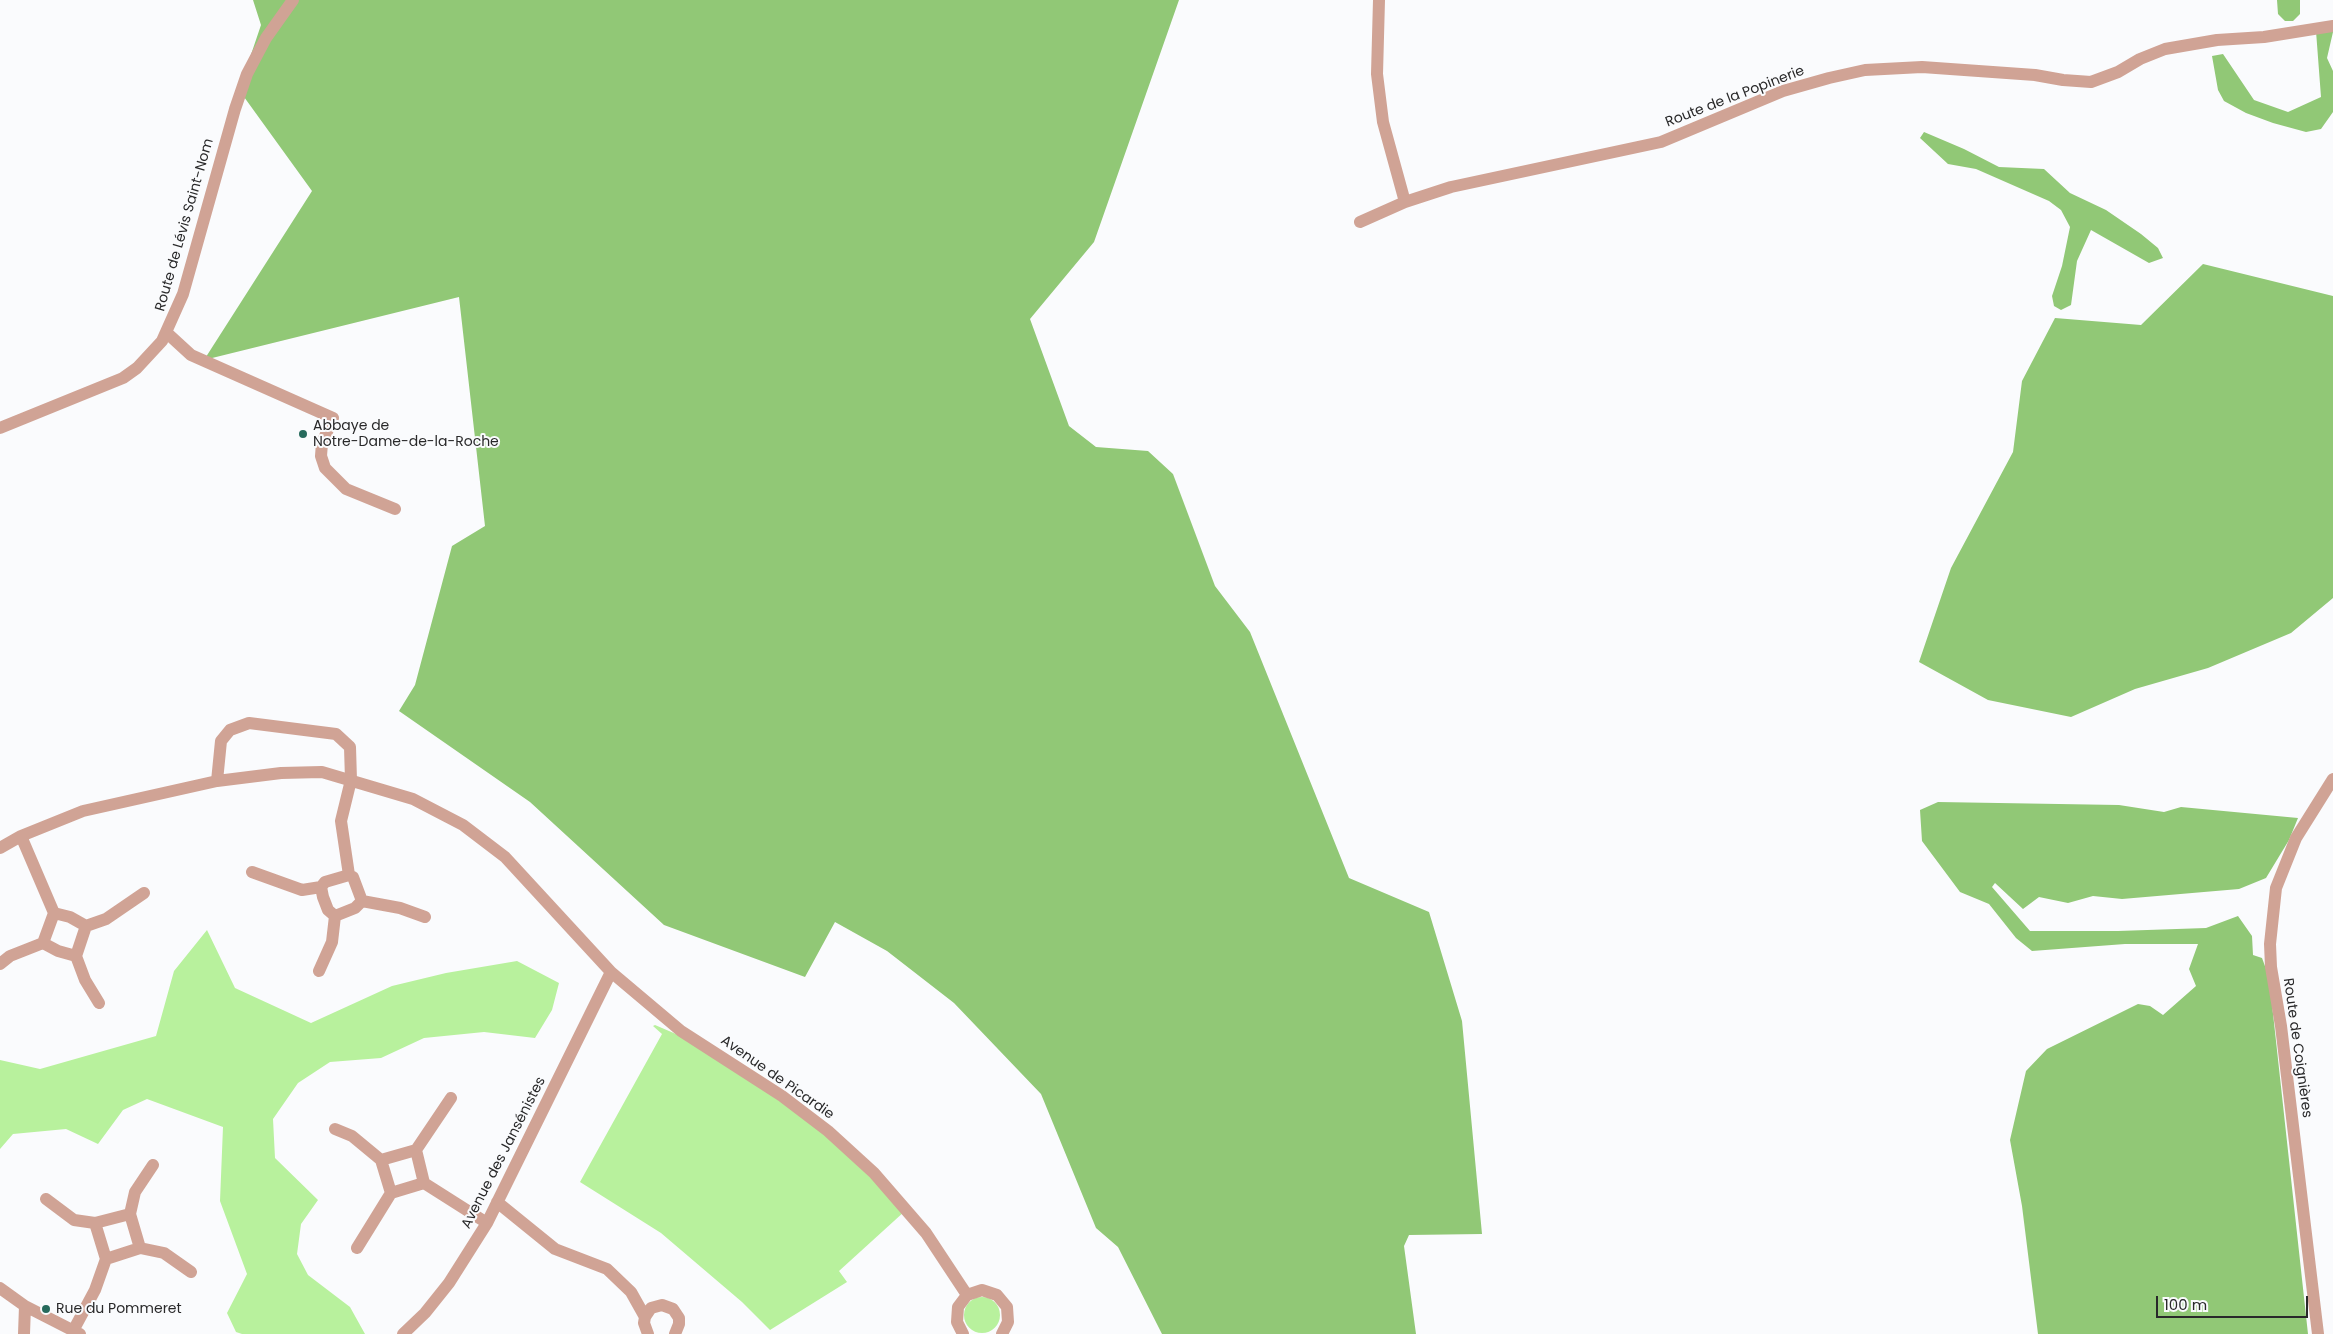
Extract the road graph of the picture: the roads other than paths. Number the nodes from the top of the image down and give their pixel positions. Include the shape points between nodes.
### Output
1 (293, 0) edge
2 (1379, 0) edge
3 (2333, 26) edge
4 (1405, 202) junction
5 (1360, 222) dead end
6 (167, 333) junction
7 (0, 428) edge
8 (395, 508) dead end
9 (351, 780) junction
10 (2333, 780) edge
11 (217, 781) junction
12 (21, 836) junction
13 (0, 848) edge
14 (252, 872) dead end
15 (348, 874) junction
16 (321, 887) junction
17 (144, 893) dead end
18 (362, 901) junction
19 (54, 913) junction
20 (335, 916) junction
21 (425, 917) dead end
22 (86, 926) junction
23 (43, 943) junction
24 (76, 956) junction
25 (0, 964) edge
26 (319, 971) dead end
27 (611, 972) junction
28 (99, 1003) dead end
29 (451, 1098) dead end
30 (335, 1129) dead end
31 (416, 1150) junction
32 (381, 1160) junction
33 (154, 1165) dead end
34 (424, 1183) junction
35 (391, 1194) junction
36 (46, 1199) dead end
37 (498, 1202) junction
38 (130, 1214) junction
39 (486, 1222) junction
40 (95, 1223) junction
41 (140, 1248) junction
42 (357, 1248) dead end
43 (106, 1259) junction
44 (191, 1272) dead end
45 (0, 1288) edge
46 (968, 1294) junction
47 (25, 1306) junction
48 (645, 1318) junction
49 (76, 1332) edge
50 (958, 1332) edge
51 (24, 1334) edge
52 (403, 1334) edge
53 (648, 1334) edge
54 (675, 1334) edge
55 (1002, 1334) edge
56 (2318, 1334) edge

1 - 6 street, Route de Lévis Saint-Nom via 247,74 187,283
2 - 4 street via 1376,74 1383,122
3 - 4 street, Route de la Popinerie via 2165,49 2091,82 1922,67 1865,70 1783,91 1662,142 1450,187
4 - 5 street, Route de la Popinerie
6 - 7 street, Route de Lévis Saint-Nom via 147,359 123,378
6 - 8 street via 191,355 333,418 322,443 321,456 325,468 346,489
9 - 11 street, Avenue de Picardie via 322,772 281,772
9 - 11 street via 350,747 336,734 250,723 230,730 221,741
9 - 15 street via 341,821
9 - 27 street, Avenue de Picardie via 413,799 463,825 505,857
10 - 56 street, Route de Coignières via 2296,838 2276,888 2270,944
11 - 12 street, Avenue de Picardie via 82,811
12 - 13 street, Avenue de Picardie
12 - 19 street
14 - 16 street via 302,890
15 - 16 street via 325,882
15 - 18 street via 353,877
16 - 20 street via 328,910
17 - 22 street via 106,919
18 - 20 street via 355,908
18 - 21 street via 400,908
19 - 22 street
19 - 23 street
20 - 26 street via 332,942
22 - 24 street
23 - 24 street
23 - 25 street via 10,956
24 - 28 street
27 - 37 street, Avenue des Jansénistes
27 - 46 street, Avenue de Picardie via 681,1031 782,1096 828,1131 867,1167 926,1233
29 - 31 street
30 - 32 street via 352,1136
31 - 32 street
31 - 34 street
32 - 35 street
33 - 38 street via 135,1192
34 - 35 street
34 - 39 street
35 - 42 street
36 - 40 street via 74,1220
37 - 39 street, Avenue des Jansénistes
37 - 48 street via 555,1249 607,1269 631,1292
38 - 40 street
38 - 41 street
39 - 52 street, Avenue des Jansénistes via 449,1283
40 - 43 street
41 - 43 street
41 - 44 street via 164,1253
43 - 49 street
45 - 47 street
46 - 50 street via 958,1306
46 - 55 street via 990,1291 1003,1300 1009,1314
47 - 49 street
47 - 51 street
48 - 53 street
48 - 54 street via 652,1308 668,1306 679,1318

